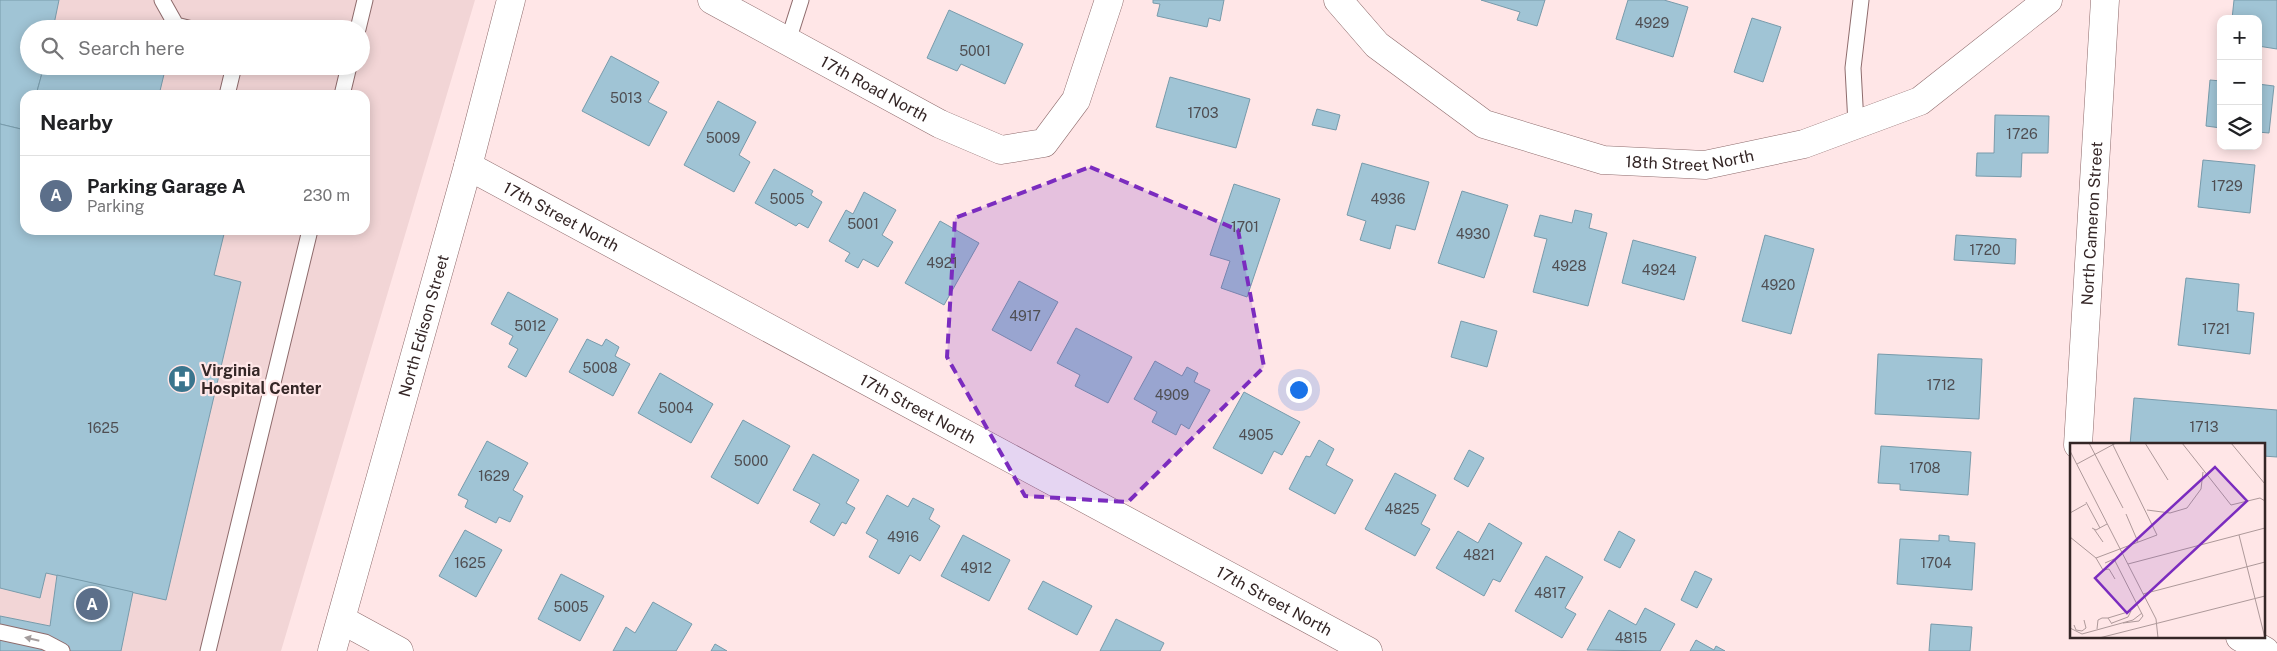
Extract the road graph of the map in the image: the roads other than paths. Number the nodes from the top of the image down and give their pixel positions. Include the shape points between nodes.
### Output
1 (162, 0) edge
2 (365, 0) edge
3 (511, 0) edge
4 (712, 0) edge
5 (802, 0) edge
6 (1108, 0) edge
7 (1338, 0) edge
8 (1861, 0) edge
9 (2048, 0) edge
10 (2106, 0) edge
11 (173, 20) edge
12 (360, 20) edge
13 (788, 41) junction
14 (232, 75) edge
15 (347, 75) edge
16 (228, 90) edge
17 (343, 90) edge
18 (1856, 124) junction
19 (468, 166) junction
20 (309, 235) edge
21 (2078, 443) edge
22 (342, 620) junction
23 (0, 632) edge
24 (2242, 638) edge
25 (62, 651) edge
26 (208, 651) edge
27 (332, 651) edge
28 (399, 651) edge
29 (1368, 651) edge
30 (2265, 651) edge

1 - 11 lane
2 - 12 lane
3 - 19 street, North Edison Street
4 - 13 street, 17th Road North
5 - 13 lane
6 - 13 street, 17th Road North via 1076,100 1044,142 1001,150 940,124
7 - 18 street, 18th Street North via 1378,46 1484,124 1603,160 1705,165 1804,144
8 - 18 lane via 1853,68
9 - 18 street, 18th Street North via 1920,101
10 - 21 street, North Cameron Street
14 - 16 lane
15 - 17 lane
19 - 22 street, North Edison Street
19 - 29 street, 17th Street North
20 - 26 lane
22 - 27 street, North Edison Street
22 - 28 street
25 -> 23 lane via 45,642
24 - 30 street

